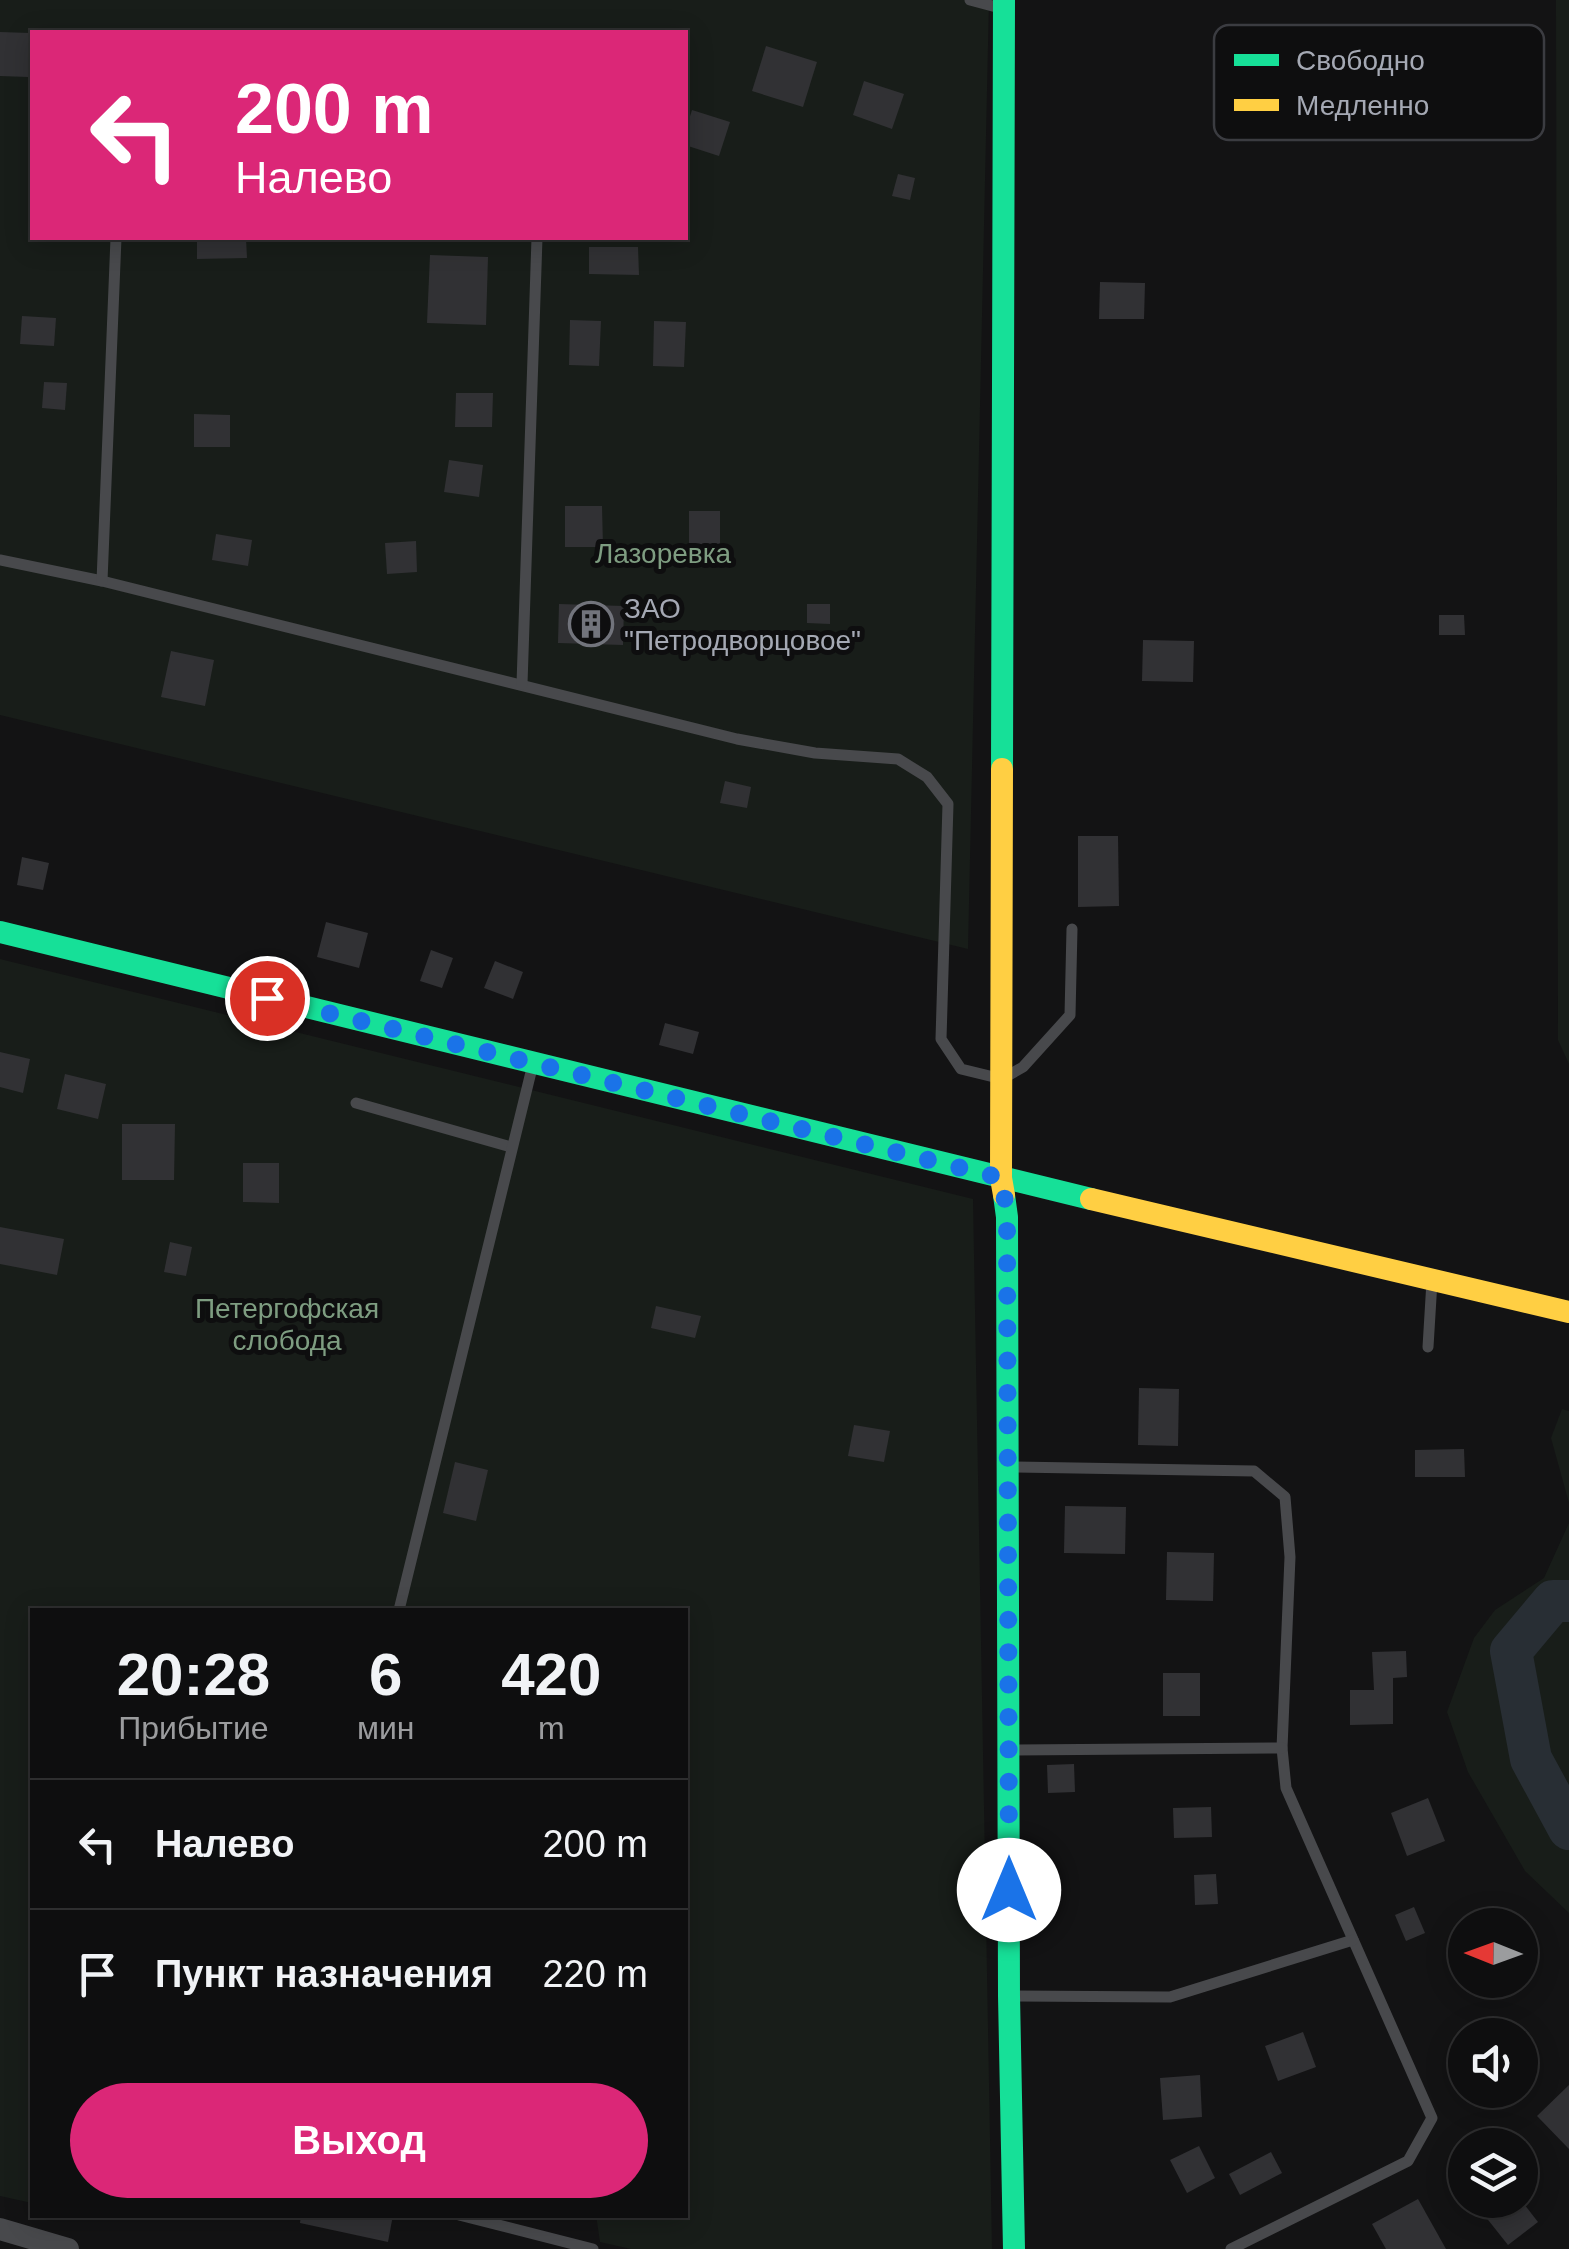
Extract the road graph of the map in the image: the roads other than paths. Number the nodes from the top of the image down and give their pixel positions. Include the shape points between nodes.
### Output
1 (970, 0) edge
2 (1004, 5) edge
3 (116, 240) edge
4 (537, 240) edge
5 (0, 560) edge
6 (102, 581) junction
7 (522, 684) junction
8 (1072, 929) dead end
9 (0, 932) edge
10 (533, 1064) junction
11 (1002, 1079) junction
12 (356, 1103) dead end
13 (511, 1147) junction
14 (1002, 1178) junction
15 (1432, 1279) junction
16 (1569, 1312) edge
17 (1428, 1347) dead end
18 (1006, 1467) junction
19 (400, 1608) edge
20 (1282, 1748) junction
21 (1008, 1750) junction
22 (1353, 1940) junction
23 (1009, 1996) junction
24 (470, 2218) edge
25 (0, 2229) edge
26 (68, 2249) edge
27 (593, 2249) edge
28 (1014, 2249) edge
29 (1230, 2249) edge

1 - 2 lane
2 - 11 street
3 - 6 lane
4 - 7 lane
5 - 6 lane
6 - 7 lane
7 - 11 lane via 738,739 898,759 927,777 948,804 941,1039 961,1069
8 - 11 lane via 1070,1015 1023,1067
9 - 10 street
10 - 13 lane
10 - 14 street
11 - 14 street
12 - 13 lane
13 - 19 lane
14 - 15 street
14 - 18 street
15 - 16 street
15 - 17 lane
18 - 20 lane via 1254,1471 1285,1497 1290,1557
18 - 21 street
20 - 21 lane
20 - 22 lane via 1286,1788
21 - 23 street
22 - 23 lane via 1170,1997
22 - 29 lane via 1432,2118 1408,2161
23 - 28 street
24 - 27 lane
25 - 26 street

